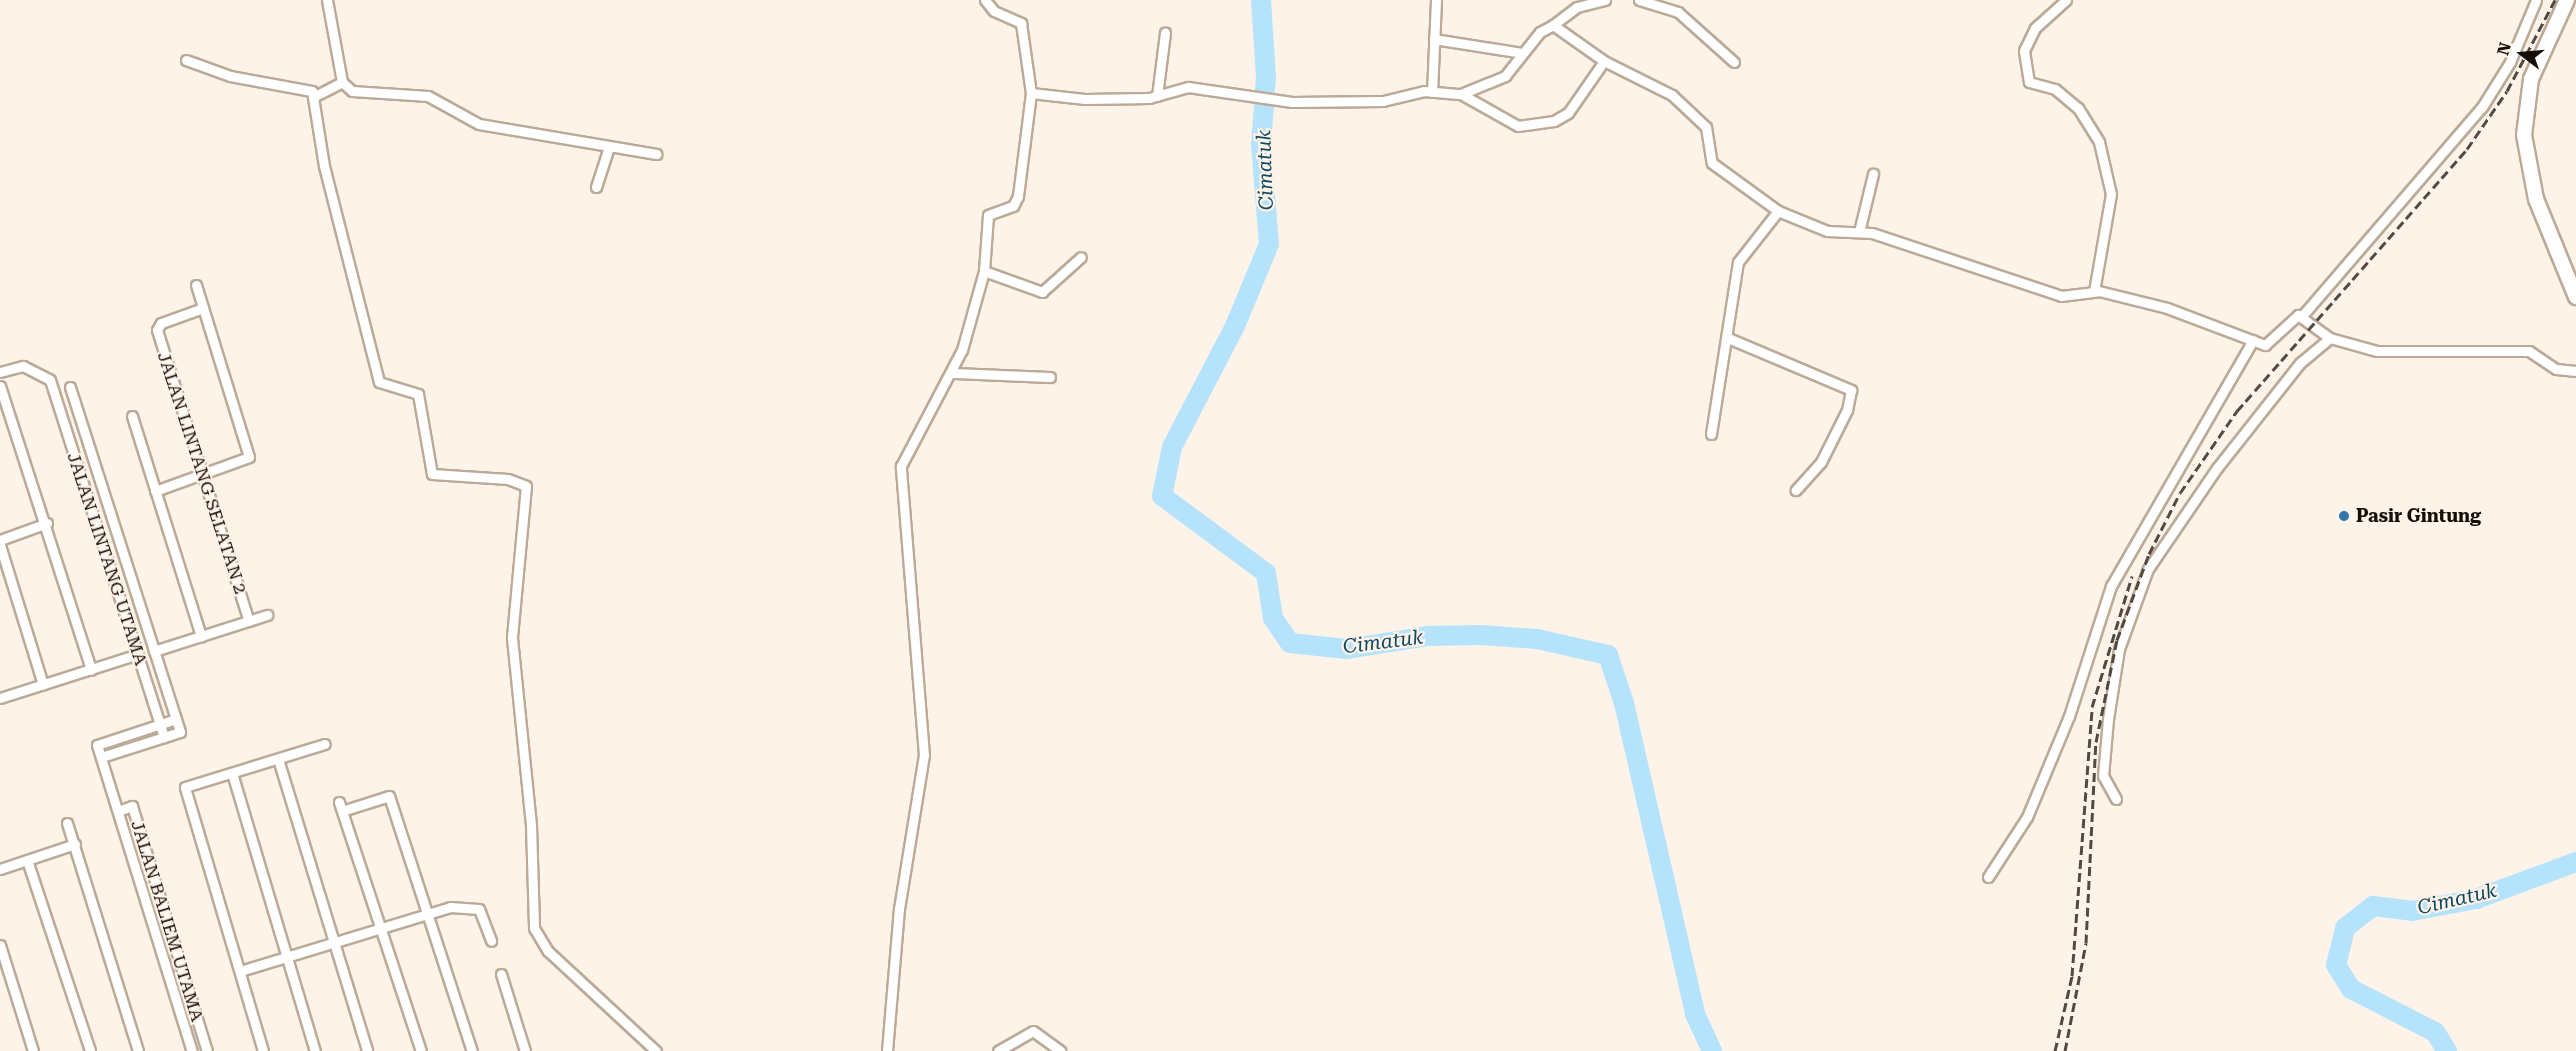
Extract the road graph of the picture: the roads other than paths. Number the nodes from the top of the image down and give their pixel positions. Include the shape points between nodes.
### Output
1 (327, 0) edge
2 (985, 0) edge
3 (1436, 0) edge
4 (1605, 0) edge
5 (1639, 0) edge
6 (2066, 0) edge
7 (2536, 0) edge
8 (2567, 0) edge
9 (1553, 25) junction
10 (1165, 33) dead end
11 (1434, 39) junction
12 (1522, 52) junction
13 (186, 60) dead end
14 (1604, 61) junction
15 (1734, 62) dead end
16 (342, 82) junction
17 (1432, 92) junction
18 (1031, 93) junction
19 (1461, 94) junction
20 (315, 96) junction
21 (1157, 96) junction
22 (608, 149) junction
23 (656, 154) dead end
24 (1873, 174) dead end
25 (597, 187) dead end
26 (1778, 212) junction
27 (1858, 232) junction
28 (1081, 257) dead end
29 (984, 271) junction
30 (196, 285) dead end
31 (2094, 291) junction
32 (2576, 297) edge
33 (203, 309) junction
34 (2302, 316) junction
35 (1728, 338) junction
36 (2330, 338) junction
37 (2253, 340) junction
38 (2576, 371) edge
39 (0, 372) edge
40 (953, 373) junction
41 (1050, 377) dead end
42 (0, 386) edge
43 (70, 387) dead end
44 (132, 416) dead end
45 (1711, 434) dead end
46 (204, 476) junction
47 (1796, 490) dead end
48 (155, 491) junction
49 (106, 500) junction
50 (90, 505) junction
51 (47, 523) junction
52 (0, 540) edge
53 (0, 545) edge
54 (267, 615) dead end
55 (249, 621) junction
56 (201, 636) junction
57 (154, 651) junction
58 (138, 654) junction
59 (91, 670) junction
60 (43, 685) junction
61 (0, 698) edge
62 (176, 719) junction
63 (160, 724) junction
64 (164, 737) junction
65 (325, 744) dead end
66 (101, 757) junction
67 (278, 759) junction
68 (232, 773) junction
69 (2116, 799) dead end
70 (118, 811) junction
71 (68, 823) dead end
72 (75, 844) junction
73 (27, 860) junction
74 (0, 869) edge
75 (1988, 877) dead end
76 (428, 913) junction
77 (380, 928) junction
78 (491, 940) dead end
79 (334, 942) junction
80 (0, 945) edge
81 (287, 956) junction
82 (240, 971) junction
83 (501, 974) dead end
84 (33, 1051) edge
85 (90, 1051) edge
86 (138, 1051) edge
87 (192, 1051) edge
88 (207, 1051) edge
89 (263, 1051) edge
90 (315, 1051) edge
91 (367, 1051) edge
92 (420, 1051) edge
93 (472, 1051) edge
94 (525, 1051) edge
95 (656, 1051) edge
96 (887, 1051) edge
97 (998, 1051) edge
98 (1062, 1051) edge

1 - 16 street
2 - 18 street via 994,11 1021,23
3 - 11 street
4 - 9 street via 1577,7
5 - 15 street via 1677,12
6 - 31 street via 2035,28 2024,51 2029,82 2055,89 2078,108 2099,142 2111,201
7 - 34 street via 2510,62 2482,107
8 - 32 main road via 2531,79 2524,135 2536,199
9 - 12 street
9 - 14 street
10 - 21 street
11 - 12 street
11 - 17 street
12 - 19 street via 1500,79
13 - 20 street via 230,76 293,85
14 - 19 street via 1568,113 1554,121 1518,126
14 - 26 street via 1646,78 1681,102 1709,132 1712,163
16 - 20 street
16 - 22 street via 357,92 428,96 462,119
17 - 19 street
17 - 21 street via 1383,102 1292,102 1188,87
18 - 21 street via 1086,99
18 - 29 street via 1018,196 1013,206 988,215
20 - 95 street via 324,166 379,382 418,394 432,474 521,481 527,491 512,638 537,940
22 - 23 street
22 - 25 street
24 - 27 street
26 - 27 street via 1834,233
26 - 35 street via 1740,256
27 - 31 street via 1943,254 2061,296
28 - 29 street via 1042,292
29 - 40 street
30 - 33 street
31 - 37 street via 2167,308
33 - 46 street via 249,457
33 - 46 street, JALAN LINTANG SELATAN 2 via 158,326
34 - 36 street
34 - 37 street via 2294,316 2265,345
35 - 45 street
35 - 47 street via 1851,390 1847,410 1821,462
36 - 38 street via 2408,355 2529,351 2556,369
36 - 69 street via 2300,363 2217,468 2148,569 2119,649 2108,719 2103,776
37 - 75 street via 2111,586 2069,716 2027,817
39 - 50 street, JALAN LINTANG UTAMA via 23,366 50,380
40 - 41 street
40 - 96 street via 901,466 924,755 899,909
42 - 51 street
43 - 49 street, JALAN LINTANG UTAMA
44 - 48 street
46 - 48 street
46 - 55 street, JALAN LINTANG SELATAN 2
48 - 56 street
49 - 50 street
49 - 57 street, JALAN LINTANG UTAMA
50 - 58 street, JALAN LINTANG UTAMA
51 - 52 street
51 - 59 street
53 - 60 street
54 - 55 street
55 - 56 street
56 - 57 street
57 - 62 street, JALAN LINTANG UTAMA
58 - 59 street
58 - 63 street, JALAN LINTANG UTAMA
59 - 60 street
60 - 61 street
62 - 63 street
62 - 64 street, JALAN LINTANG UTAMA via 180,732
63 - 64 street, JALAN LINTANG UTAMA
63 - 66 street, JALAN BALIEM UTAMA via 97,745
64 - 66 street
65 - 67 street
66 - 70 street, JALAN BALIEM UTAMA
67 - 68 street
67 - 79 street
68 - 81 street
68 - 82 street via 185,787
70 - 87 street, JALAN BALIEM UTAMA
70 - 88 street, JALAN BALIEM UTAMA via 132,806
71 - 72 street
72 - 73 street
72 - 86 street
73 - 74 street
73 - 85 street
76 - 77 street
76 - 77 street via 389,796 341,807
76 - 78 street via 450,907 479,909
76 - 93 street
77 - 79 street
77 - 92 street
79 - 81 street
79 - 91 street
80 - 84 street
81 - 82 street
81 - 90 street
82 - 89 street
83 - 94 street
97 - 98 street via 1035,1031

